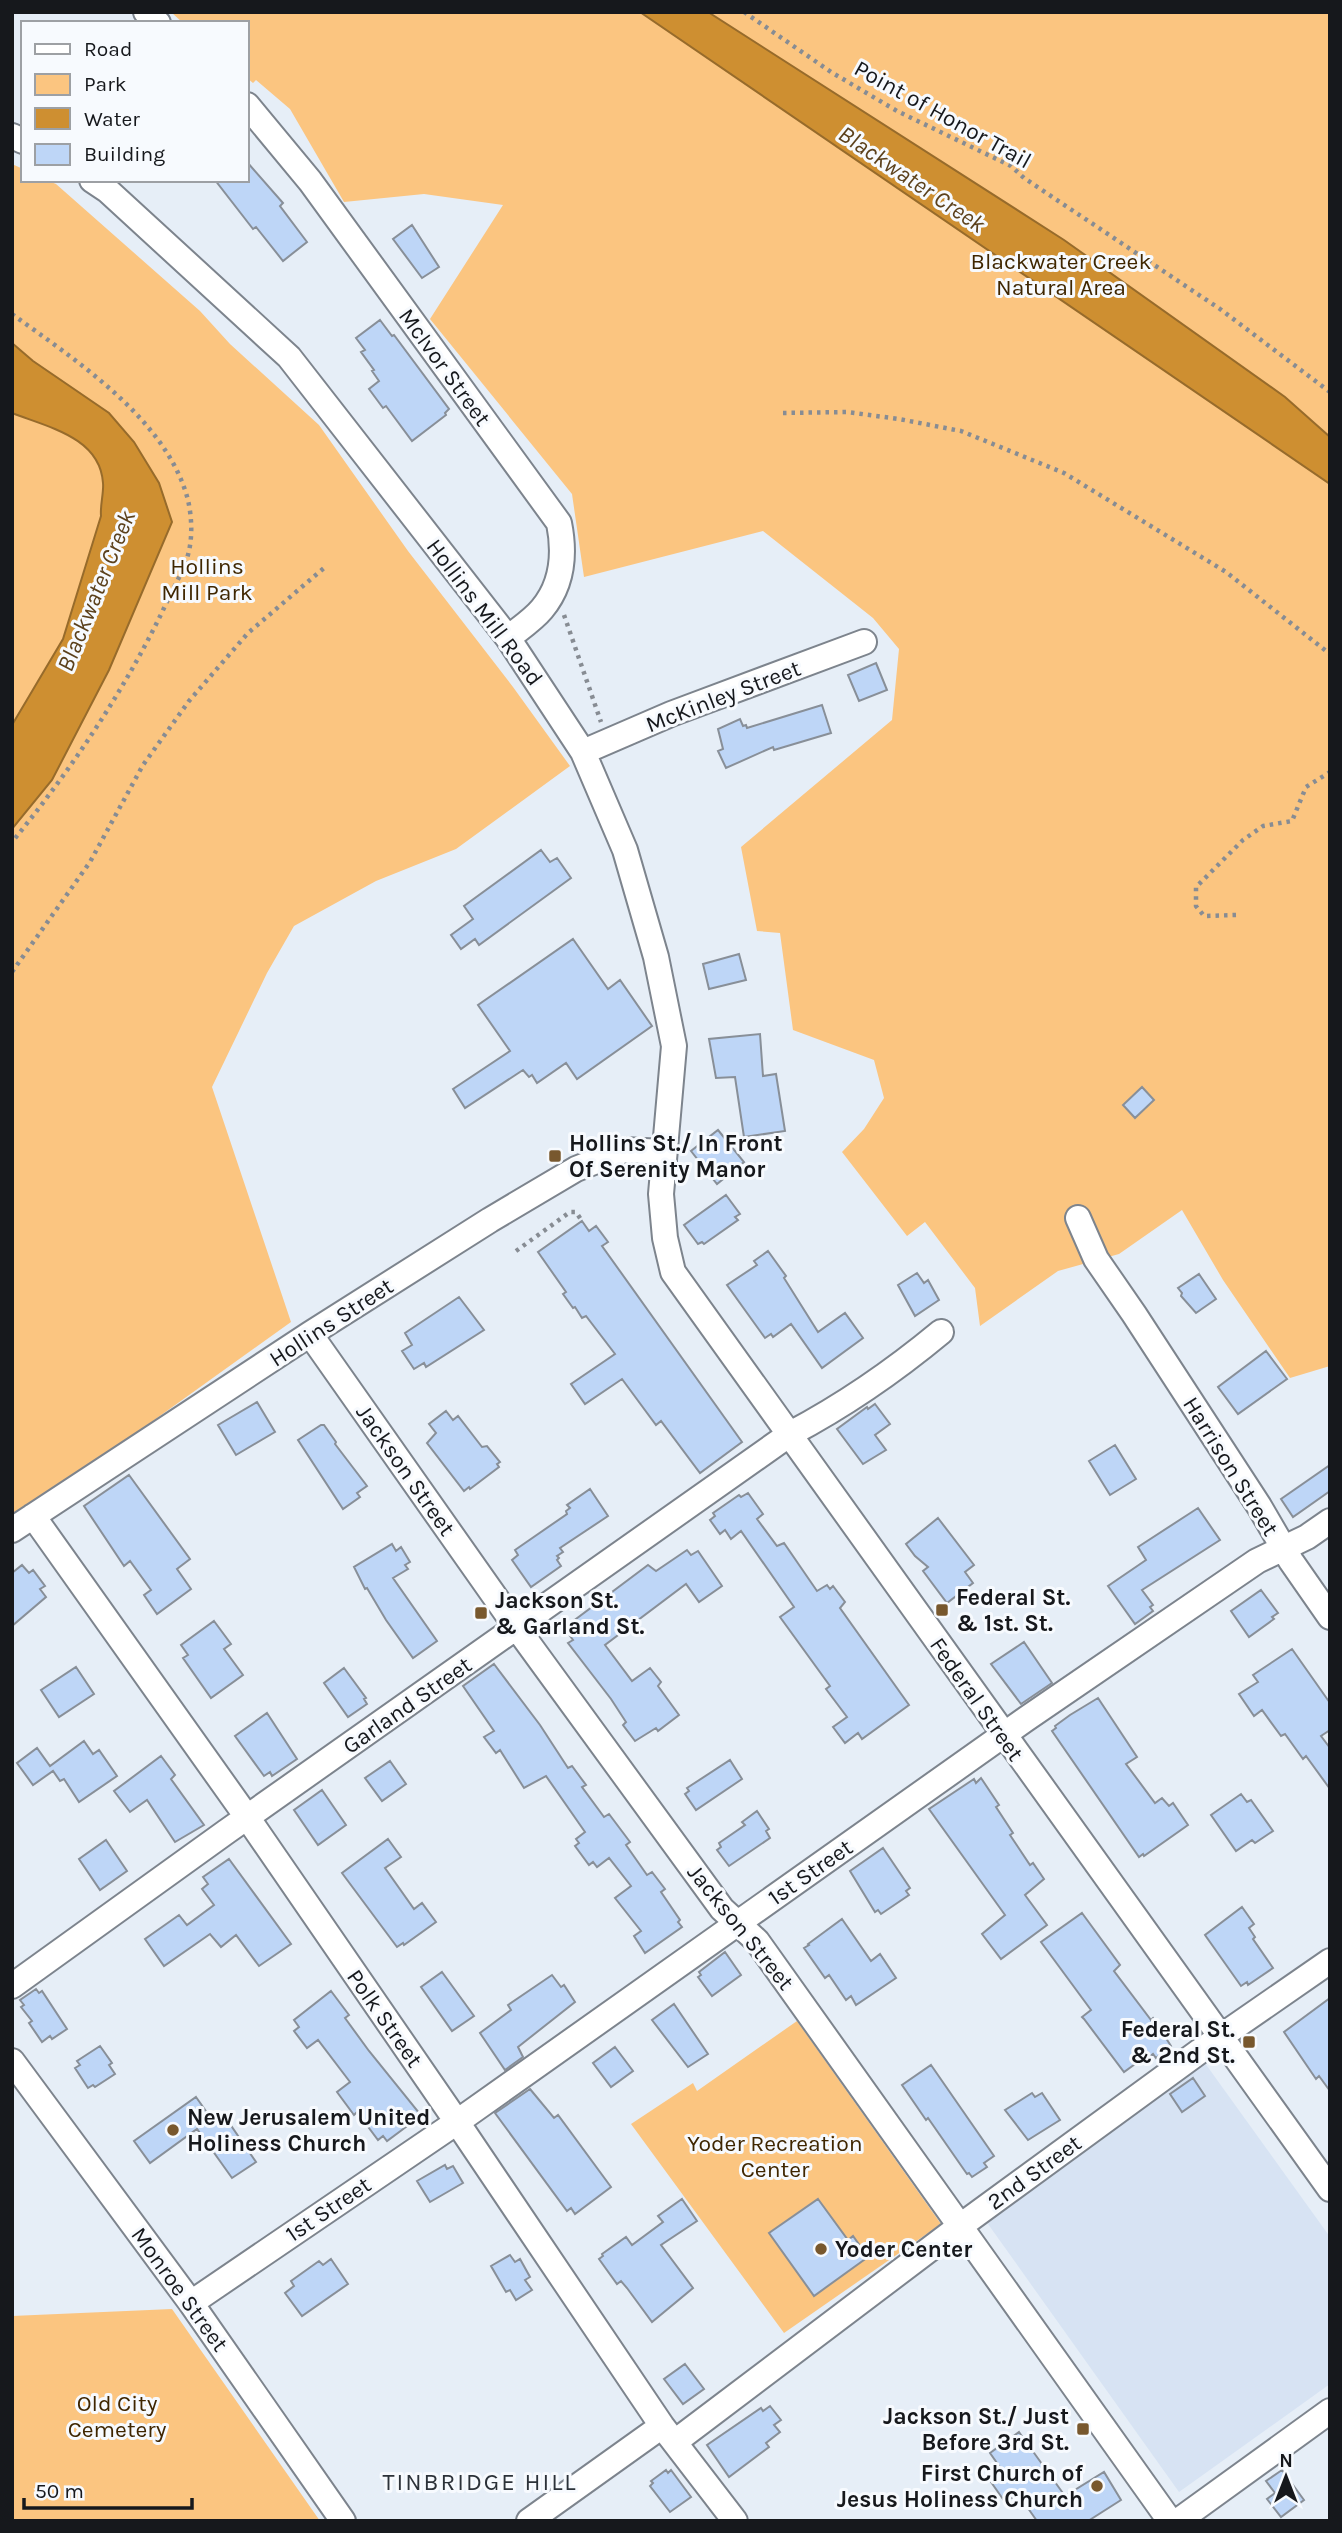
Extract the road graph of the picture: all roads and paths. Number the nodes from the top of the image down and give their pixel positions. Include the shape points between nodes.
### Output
1 (744, 12) edge
2 (248, 106) edge
3 (95, 182) edge
4 (12, 314) edge
5 (1330, 392) edge
6 (783, 413) dead end
7 (324, 568) dead end
8 (562, 608) dead end
9 (508, 638) junction
10 (864, 642) dead end
11 (1330, 654) edge
12 (603, 730) dead end
13 (583, 752) junction
14 (1330, 772) edge
15 (12, 842) edge
16 (1236, 915) dead end
17 (12, 972) edge
18 (664, 1152) junction
19 (1078, 1218) dead end
20 (582, 1221) dead end
21 (516, 1251) dead end
22 (941, 1332) dead end
23 (310, 1334) junction
24 (790, 1434) junction
25 (33, 1516) junction
26 (1330, 1521) edge
27 (12, 1531) edge
28 (1283, 1547) junction
29 (1330, 1617) edge
30 (517, 1628) junction
31 (1003, 1735) junction
32 (247, 1817) junction
33 (737, 1924) junction
34 (1330, 1961) edge
35 (12, 1986) edge
36 (1222, 2037) junction
37 (12, 2061) edge
38 (457, 2122) junction
39 (1330, 2189) edge
40 (959, 2227) junction
41 (191, 2303) junction
42 (1330, 2411) edge
43 (669, 2434) junction
44 (343, 2521) edge
45 (529, 2521) edge
46 (735, 2521) edge
47 (1170, 2521) edge
48 (1178, 2521) edge

1 - 5 path, Point of Honor Trail via 897,111 1010,166 1220,309
2 - 9 street, McIvor Street via 310,181 559,523 564,546 560,576 543,608
3 - 9 street, Hollins Mill Road via 289,357
4 - 15 path via 89,370 150,429 177,472 188,500 192,530 188,556 142,656
6 - 11 path via 847,412 961,430 1064,473 1226,572
7 - 17 path via 248,633 189,701 143,765 90,862
8 - 12 path
9 - 13 street, Hollins Mill Road
10 - 13 street, McKinley Street
13 - 18 street, Hollins Mill Road via 625,850 656,957 674,1046
14 - 16 path via 1306,787 1292,821 1263,826 1196,887 1196,906 1203,916
18 - 23 street, Hollins Street via 624,1150 576,1169
18 - 24 street, Federal Street via 661,1194 673,1272
19 - 28 street, Harrison Street via 1096,1259
20 - 21 path via 576,1212 570,1212
22 - 24 street, Garland Street via 887,1375
23 - 25 street, Hollins Street
23 - 30 street, Jackson Street
24 - 30 street, Garland Street
24 - 31 street, Federal Street
25 - 27 street, Hollins Street
25 - 32 street, Polk Street
26 - 28 street, 1st Street
28 - 29 street, Harrison Street
28 - 31 street, 1st Street
30 - 32 street, Garland Street
30 - 33 street, Jackson Street
31 - 33 street, 1st Street
31 - 36 street, Federal Street
32 - 35 street, Garland Street
32 - 38 street, Polk Street
33 - 38 street, 1st Street
33 - 40 street, Jackson Street via 757,1941
34 - 36 street, 2nd Street
36 - 39 street, Federal Street
36 - 40 street, 2nd Street
37 - 41 street, Monroe Street
38 - 41 street, 1st Street
38 - 43 street, Polk Street
40 - 43 street, 2nd Street
40 - 47 street, Jackson Street
41 - 44 street, Monroe Street
42 - 48 street
43 - 45 street, 2nd Street
43 - 46 street, Polk Street

